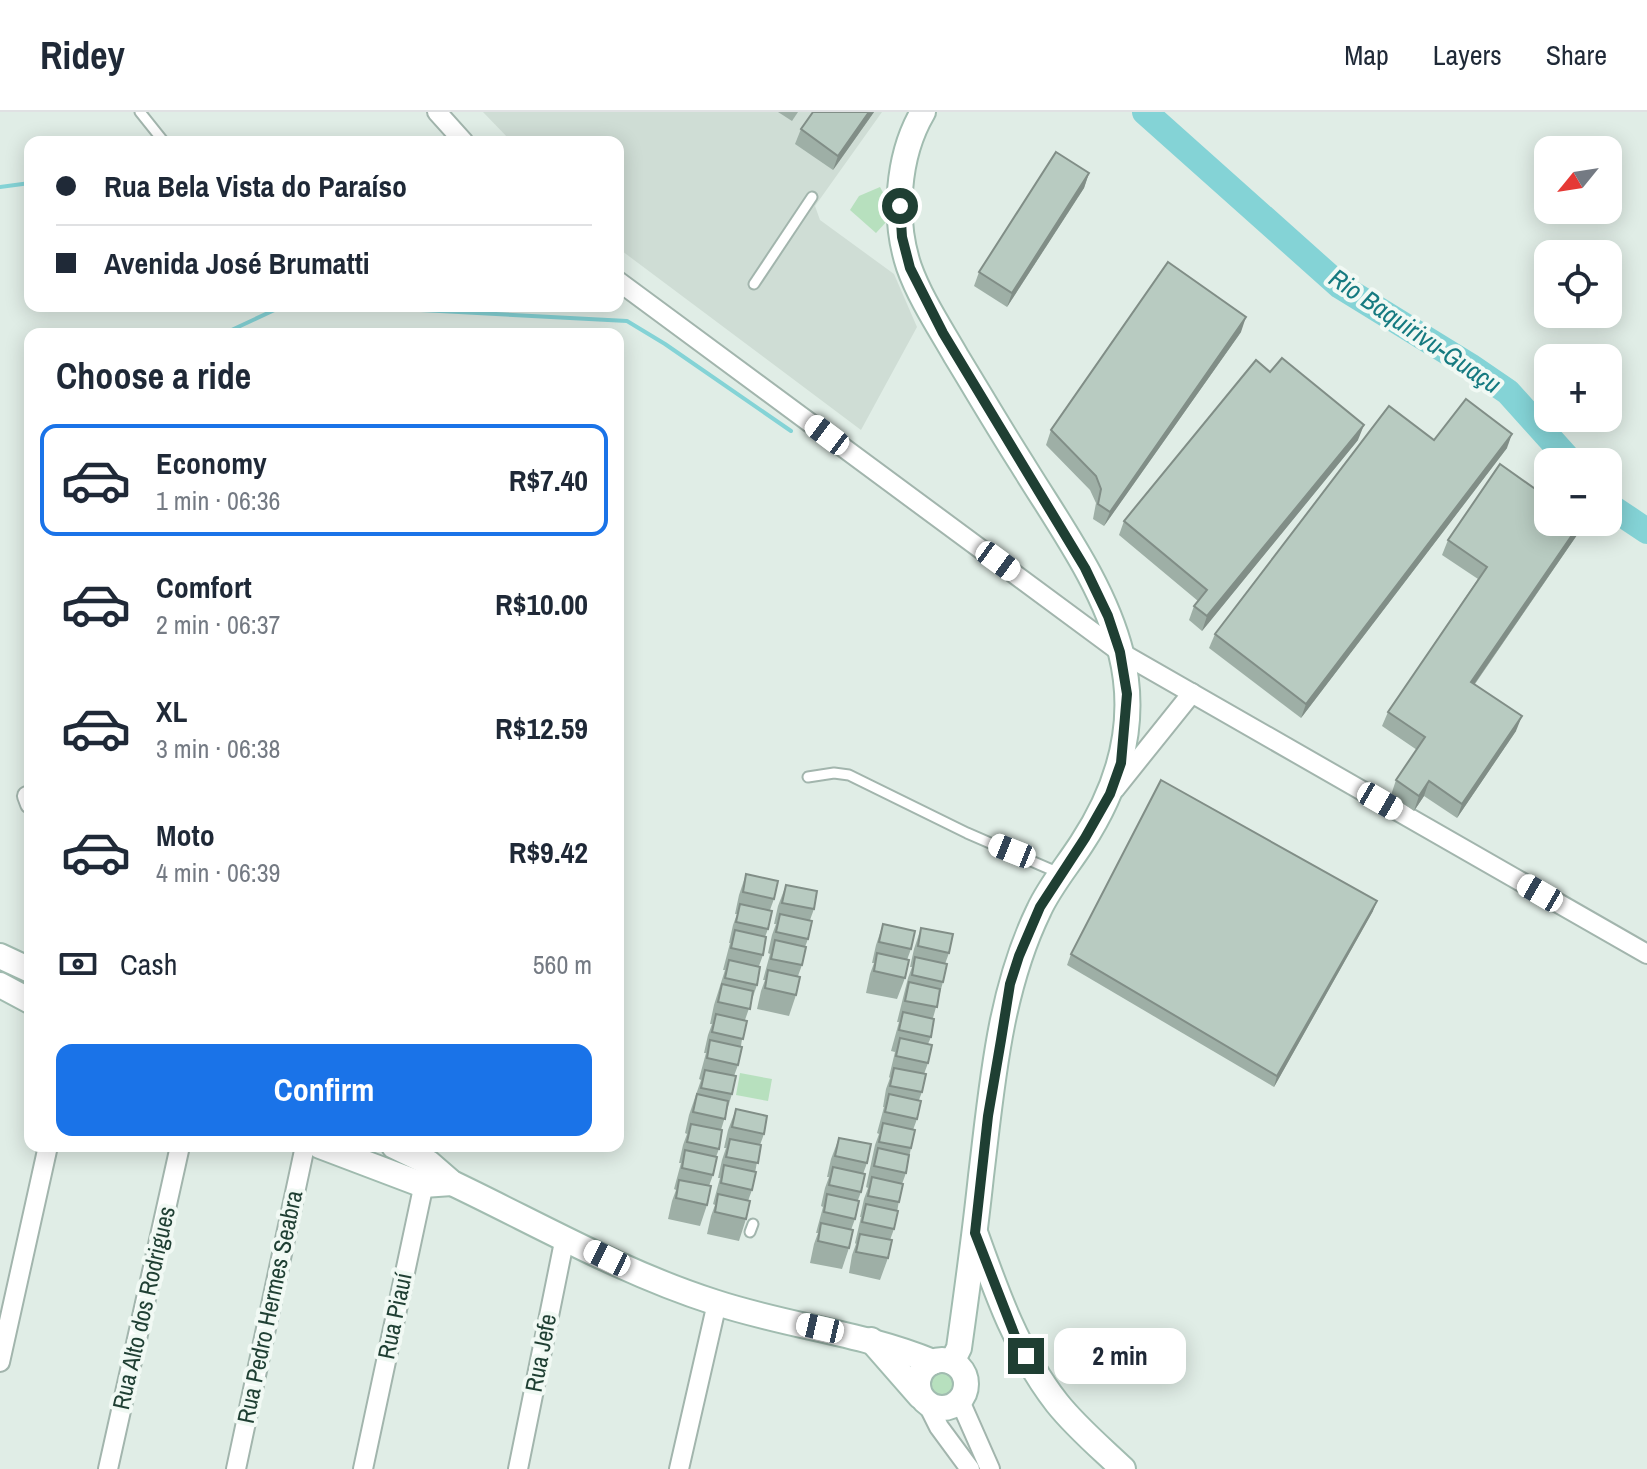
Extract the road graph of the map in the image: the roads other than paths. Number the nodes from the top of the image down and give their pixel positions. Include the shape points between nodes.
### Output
1 (140, 112) edge
2 (437, 112) edge
3 (923, 112) edge
4 (159, 136) edge
5 (459, 136) edge
6 (812, 197) dead end
7 (754, 284) dead end
8 (624, 285) edge
9 (1120, 652) junction
10 (1192, 693) junction
11 (808, 777) dead end
12 (1110, 794) junction
13 (1062, 874) junction
14 (1647, 954) edge
15 (0, 956) edge
16 (24, 967) edge
17 (0, 985) edge
18 (24, 998) edge
19 (47, 1152) edge
20 (179, 1152) edge
21 (304, 1152) edge
22 (343, 1152) edge
23 (401, 1152) edge
24 (426, 1174) junction
25 (975, 1233) junction
26 (565, 1237) junction
27 (989, 1270) junction
28 (717, 1303) junction
29 (871, 1340) junction
30 (0, 1362) edge
31 (953, 1376) junction
32 (924, 1400) junction
33 (108, 1469) edge
34 (236, 1469) edge
35 (363, 1469) edge
36 (518, 1469) edge
37 (679, 1469) edge
38 (970, 1469) edge
39 (990, 1469) edge
40 (1123, 1469) edge

1 - 4 lane
2 - 5 street
3 - 9 main road via 906,150 901,178 902,237 910,268 943,333 1085,568
6 - 7 lane
8 - 9 street
9 - 10 street
9 - 12 main road via 1126,728
10 - 12 street
10 - 14 street
11 - 13 lane via 849,775
12 - 13 main road
13 - 25 main road via 1040,907 1010,984
15 - 16 main road
17 - 18 main road
19 - 30 street
20 - 33 street, Rua Alto dos Rodrigues
21 - 34 street, Rua Pedro Hermes Seabra
22 - 24 main road
23 - 24 main road
24 - 26 main road
24 - 35 street, Rua Piauí
25 - 27 main road
25 - 31 main road
26 - 28 main road
26 - 36 street, Rua Jefe
27 - 31 main road
27 - 40 main road via 1035,1371 1059,1405
28 - 29 main road
28 - 37 street
29 - 31 main road
29 - 32 main road
31 - 32 main road via 945,1409
31 - 32 main road via 921,1372 918,1388
31 - 39 street
32 - 38 street

